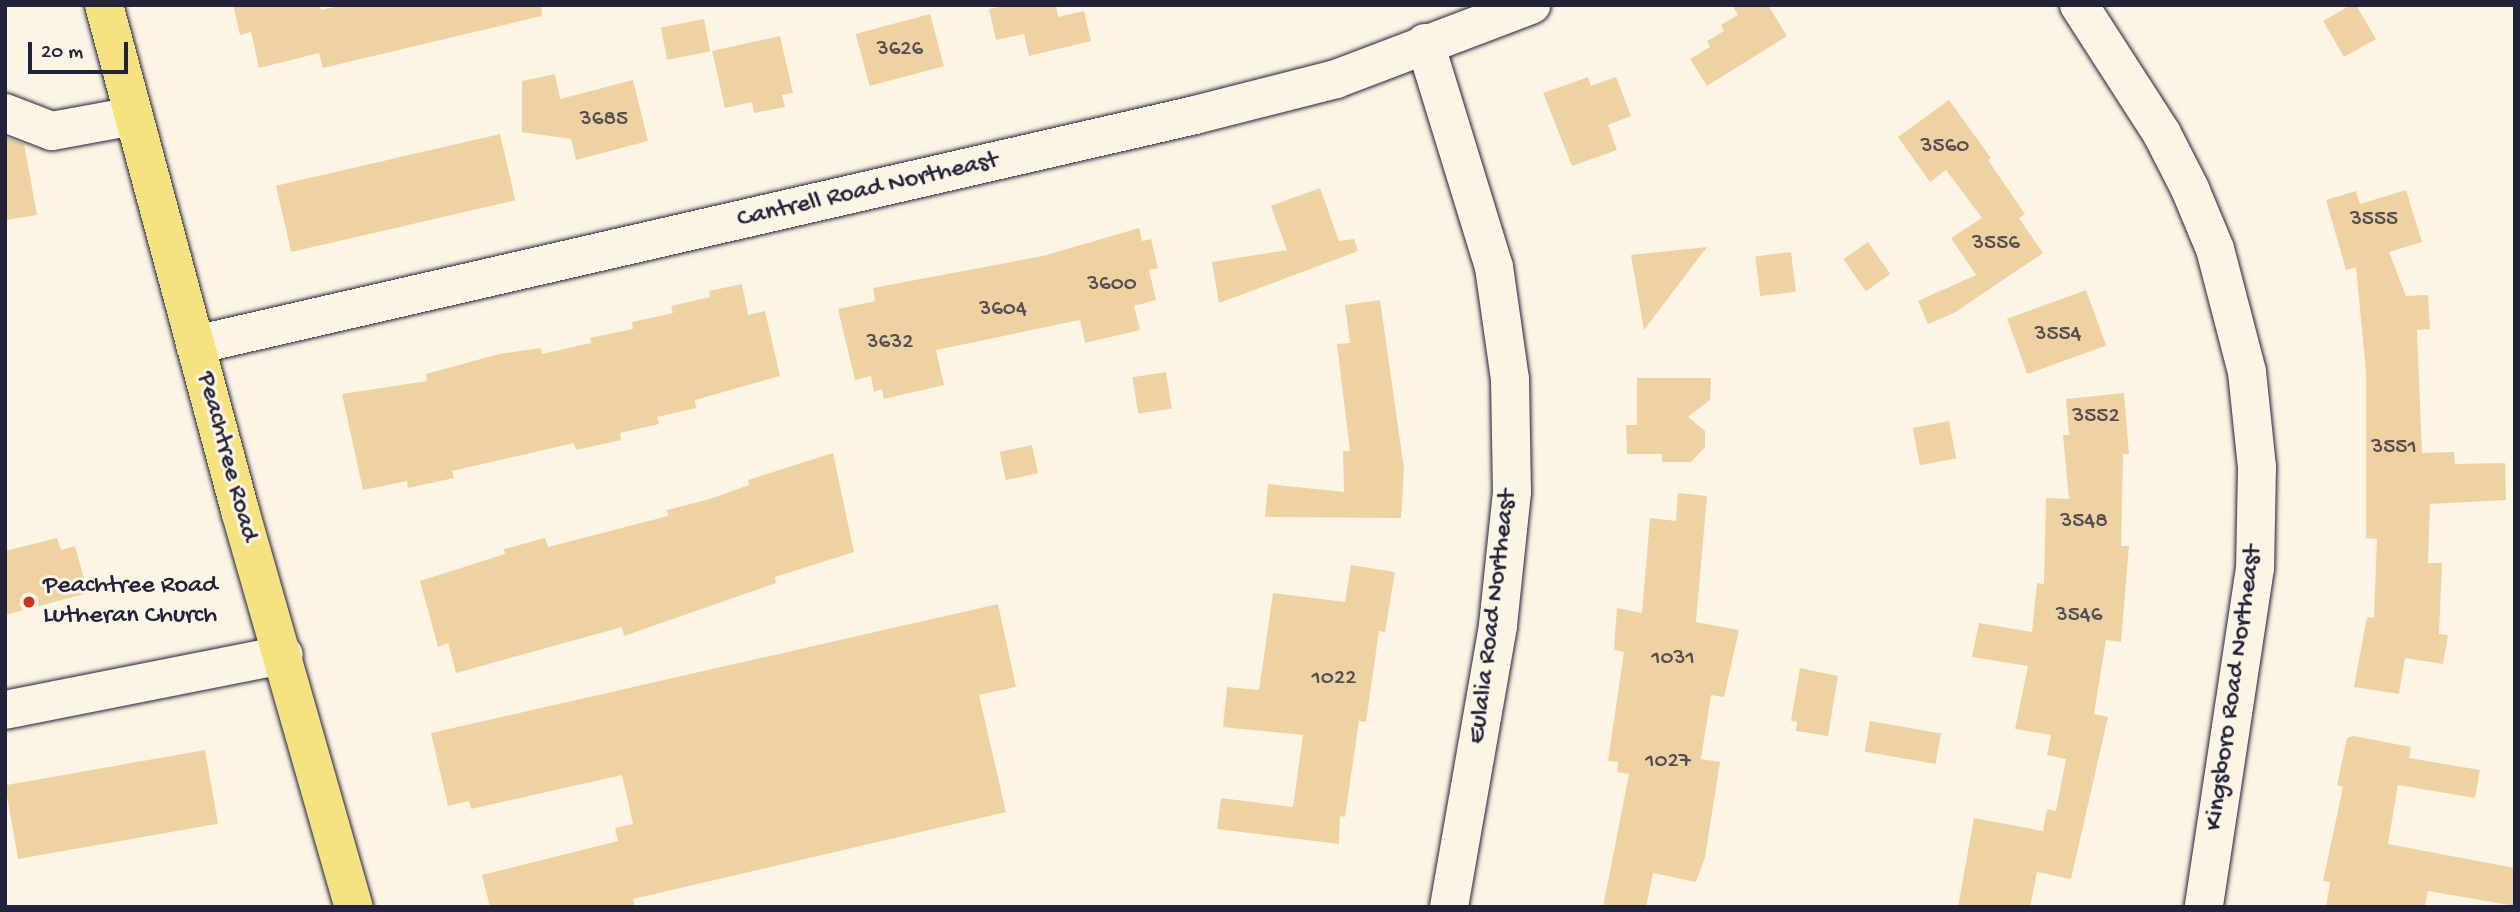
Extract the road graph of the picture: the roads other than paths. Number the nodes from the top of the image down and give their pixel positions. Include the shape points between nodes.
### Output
1 (104, 5) edge
2 (1531, 5) edge
3 (2079, 5) edge
4 (1425, 43) junction
5 (5, 113) edge
6 (134, 116) junction
7 (195, 345) junction
8 (284, 656) junction
9 (5, 710) edge
10 (354, 907) edge
11 (1449, 907) edge
12 (2204, 907) edge

1 - 6 highway, Peachtree Road
2 - 4 street, Cantrell Road Northeast
3 - 12 street, Kingsboro Road Northeast via 2162,134 2190,189 2215,249 2247,372 2257,467 2255,568
4 - 7 street, Cantrell Road Northeast via 1336,79 1195,115
4 - 11 street, Eulalia Road Northeast via 1494,267 1510,379 1512,492 1498,626
5 - 6 street via 52,131
6 - 7 highway, Peachtree Road
7 - 8 highway, Peachtree Road
8 - 9 street
8 - 10 highway, Peachtree Road

